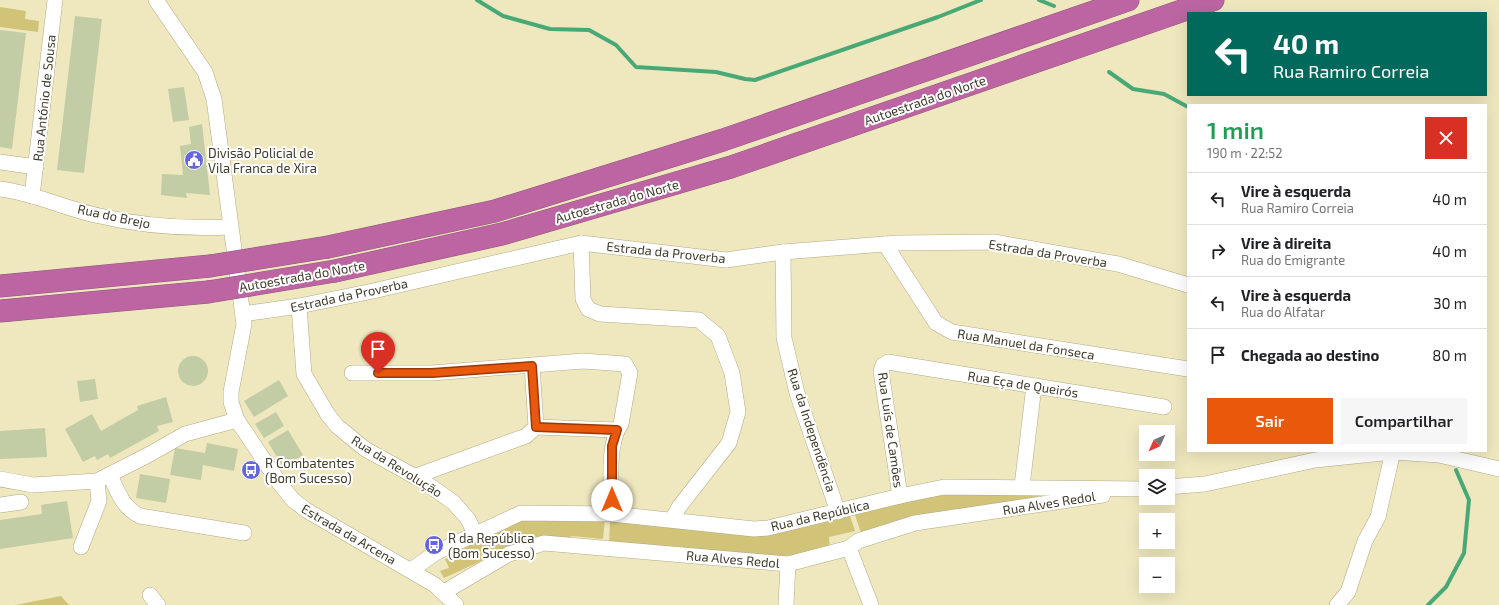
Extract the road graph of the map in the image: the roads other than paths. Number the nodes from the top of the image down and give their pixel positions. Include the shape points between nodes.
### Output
1 (55, 0) edge
2 (156, 0) edge
3 (1128, 0) edge
4 (1212, 0) edge
5 (0, 162) edge
6 (36, 167) junction
7 (0, 189) edge
8 (32, 196) junction
9 (230, 227) junction
10 (581, 243) junction
11 (885, 244) junction
12 (783, 252) junction
13 (1187, 285) edge
14 (0, 286) edge
15 (299, 306) junction
16 (0, 311) edge
17 (243, 314) junction
18 (883, 365) joint
19 (532, 366) junction
20 (1187, 369) edge
21 (352, 373) dead end
22 (1034, 386) junction
23 (1164, 407) dead end
24 (237, 420) junction
25 (536, 427) junction
26 (617, 430) junction
27 (1384, 452) edge
28 (1393, 452) edge
29 (1404, 452) edge
30 (1499, 469) edge
31 (416, 476) junction
32 (104, 478) junction
33 (0, 479) edge
34 (1022, 486) junction
35 (1175, 486) edge
36 (1139, 489) edge
37 (1139, 490) edge
38 (900, 496) junction
39 (21, 502) dead end
40 (0, 505) edge
41 (838, 512) junction
42 (612, 514) junction
43 (672, 520) junction
44 (244, 533) dead end
45 (475, 534) junction
46 (81, 547) dead end
47 (849, 548) junction
48 (788, 564) junction
49 (410, 570) junction
50 (444, 592) junction
51 (456, 605) edge
52 (786, 605) edge
53 (871, 605) edge
54 (1338, 605) edge

1 - 6 street, Rua António de Sousa
2 - 9 street, Estrada da Arcena via 205,72 213,90
3 - 14 highway, Autoestrada do Norte, bridge via 723,140 495,211 328,248 210,266
4 - 16 highway, Autoestrada do Norte, bridge via 731,167 502,234 335,271 208,292
5 - 6 street
6 - 8 street, Rua António de Sousa
7 - 8 street, Rua do Brejo
8 - 9 street, Rua do Brejo via 107,217 158,225
9 - 17 street, Estrada da Arcena
10 - 12 street, Estrada da Proverba via 726,260
10 - 15 street, Estrada da Proverba
10 - 43 street via 583,299 588,309 600,314 699,320 718,336 732,373 738,412 729,443 679,507
11 - 12 street, Estrada da Proverba
11 - 13 street, Estrada da Proverba via 994,242 1118,264
11 - 20 street, Rua Manuel da Fonseca via 936,323 952,332
12 - 41 street, Rua da Independência via 784,338 797,393
15 - 17 street, Estrada da Proverba
15 - 31 street, Rua da Revolução via 304,374 328,415 337,426 365,449
17 - 24 street, Estrada da Arcena via 243,333 231,392 231,402
18 - 22 street, Rua Eça de Queirós via 888,362
18 - 38 street, Rua Luís de Camões via 880,371
19 - 21 street via 432,373
19 - 25 street
19 - 26 street via 583,361 625,364 630,373 621,424
22 - 23 street, Rua Eça de Queirós
22 - 34 street
24 - 32 street via 185,434
24 - 49 street, Estrada da Arcena via 293,500 329,524
25 - 26 street
25 - 31 street via 526,436
26 - 42 street via 612,446
27 - 35 street via 1315,460 1205,484
28 - 54 street via 1378,517 1365,541 1348,592
29 - 30 street via 1439,455
31 - 45 street, Rua da Revolução via 462,511
32 - 33 street via 33,485
32 - 44 street via 127,508 140,516
32 - 46 street via 99,501
34 - 36 street, Rua da República
34 - 38 street, Rua da República via 944,487
37 - 47 street, Rua Alves Redol via 915,524 858,541
38 - 41 street, Rua da República
39 - 40 street
41 - 43 street, Rua da República via 754,529
42 - 43 street, Rua da República
42 - 45 street, Rua da República via 521,513
45 - 49 street, Rua da República via 437,552
47 - 48 street, Rua Alves Redol
47 - 53 street
48 - 50 street, Rua Alves Redol via 544,543 509,554
48 - 52 street
49 - 50 street, Estrada da Arcena
50 - 51 street, Estrada da Arcena

